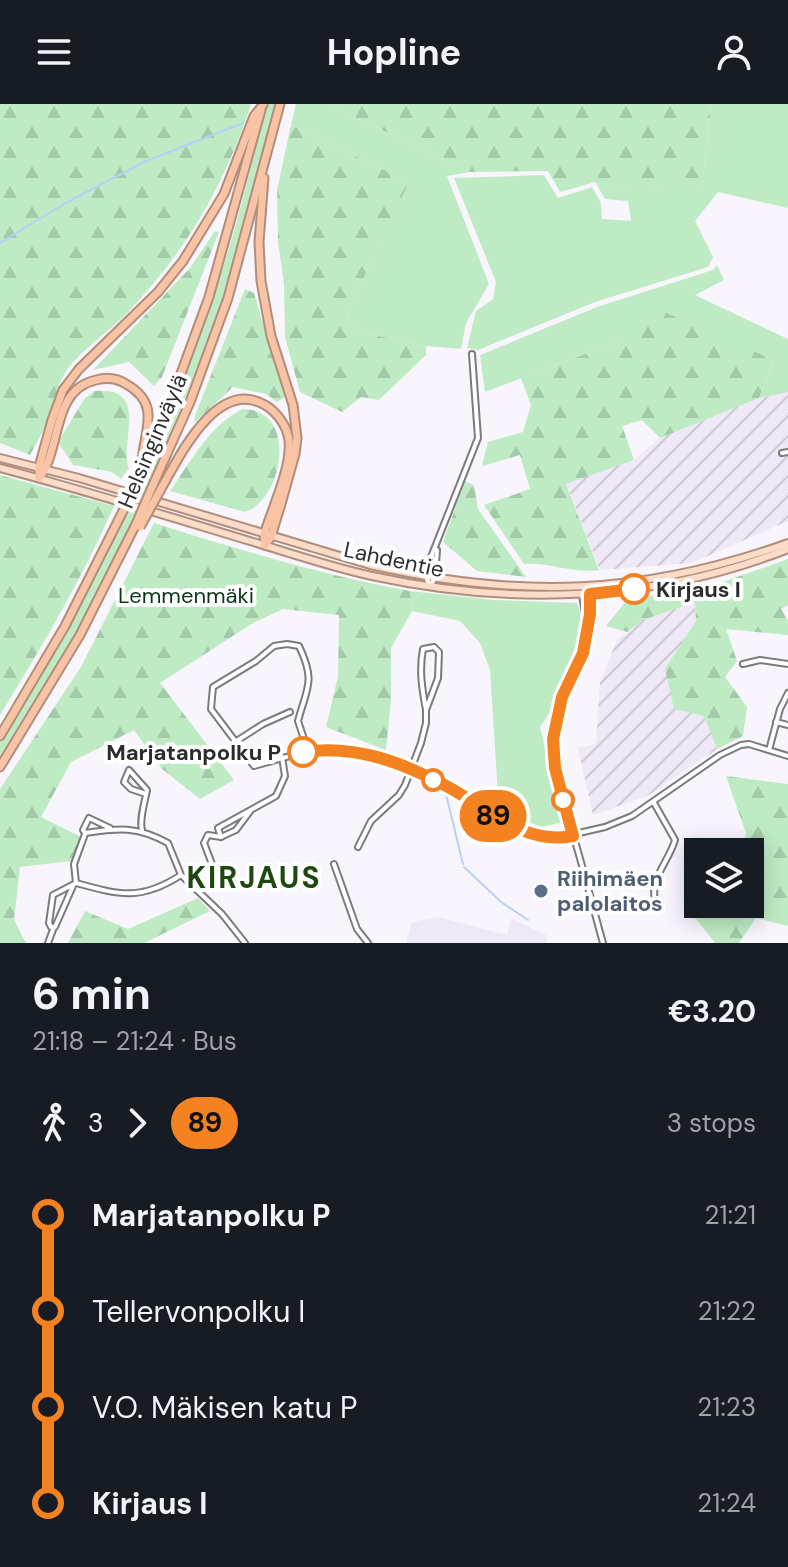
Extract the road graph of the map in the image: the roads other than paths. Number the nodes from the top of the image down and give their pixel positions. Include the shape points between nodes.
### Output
1 (263, 104) edge
2 (280, 104) edge
3 (263, 172) junction
4 (472, 354) dead end
5 (0, 458) edge
6 (0, 468) edge
7 (42, 468) junction
8 (141, 470) junction
9 (39, 478) junction
10 (157, 487) junction
11 (267, 536) junction
12 (788, 543) edge
13 (265, 545) junction
14 (437, 546) junction
15 (788, 549) edge
16 (426, 576) junction
17 (435, 577) junction
18 (430, 587) junction
19 (586, 592) junction
20 (743, 664) dead end
21 (788, 664) edge
22 (788, 693) edge
23 (426, 710) junction
24 (290, 712) dead end
25 (776, 722) junction
26 (788, 725) edge
27 (0, 736) edge
28 (235, 742) junction
29 (769, 750) junction
30 (308, 751) junction
31 (788, 756) edge
32 (282, 757) junction
33 (0, 767) edge
34 (410, 769) junction
35 (146, 794) junction
36 (654, 803) junction
37 (251, 810) junction
38 (110, 828) junction
39 (142, 830) junction
40 (85, 833) junction
41 (573, 836) junction
42 (221, 837) junction
43 (358, 847) dead end
44 (212, 864) dead end
45 (334, 864) dead end
46 (181, 875) junction
47 (75, 884) junction
48 (657, 906) dead end
49 (54, 927) junction
50 (48, 943) edge
51 (245, 943) edge
52 (368, 943) edge
53 (603, 943) edge

1 - 7 highway via 224,194 183,261 63,390
1 - 8 highway, Helsinginväylä via 209,297
2 - 3 highway, Helsinginväylä
3 - 10 highway, Helsinginväylä via 215,337
3 - 11 highway via 261,281 297,438
4 - 14 street via 478,438
5 - 7 main road, Lahdentie
6 - 9 main road, Lahdentie
7 - 8 highway via 67,402 85,384 106,378 129,385 147,407
7 - 9 highway
7 - 11 main road, Lahdentie
8 - 27 highway, Helsinginväylä, bridge via 65,626
9 - 13 main road, Lahdentie
10 - 11 highway via 209,416 229,403 260,402 276,413 289,442
10 - 33 highway, Helsinginväylä, bridge via 80,635
11 - 13 highway
11 - 16 main road, Lahdentie
12 - 19 main road, Lahdentie via 688,573
13 - 18 main road, Lahdentie
14 - 16 street
14 - 17 street
15 - 19 main road, Lahdentie via 707,577
16 - 17 main road, Lahdentie
16 - 18 street
17 - 18 street
17 - 19 main road, Lahdentie
18 - 19 main road, Lahdentie via 535,596
19 - 41 street via 583,653 557,712 553,739
20 - 21 street
22 - 25 street
23 - 23 street via 438,678 439,652 434,647 423,649
23 - 34 street
24 - 28 street
25 - 26 street
25 - 29 street
28 - 30 street via 211,709 213,687 274,646 287,644 299,646 309,667 308,696 298,721
28 - 32 street via 257,766
29 - 31 street
29 - 36 street via 749,744 736,747
30 - 32 street
30 - 34 street via 354,750
32 - 37 street via 282,788
34 - 41 street via 525,831 547,838
34 - 43 street via 402,791 371,821
35 - 35 street via 145,787 129,770 124,782
35 - 39 street
36 - 41 street
36 - 48 street via 675,840 656,881
37 - 42 street via 236,830
37 - 42 street via 218,828
38 - 39 street
38 - 40 street
38 - 40 street via 89,818
39 - 46 street via 168,843
40 - 47 street via 74,864
41 - 53 street
42 - 44 street via 208,835 204,843
45 - 52 street via 357,929
46 - 47 street via 151,891 128,895
46 - 51 street
47 - 49 street
47 - 49 street via 52,896 49,923
49 - 50 street

